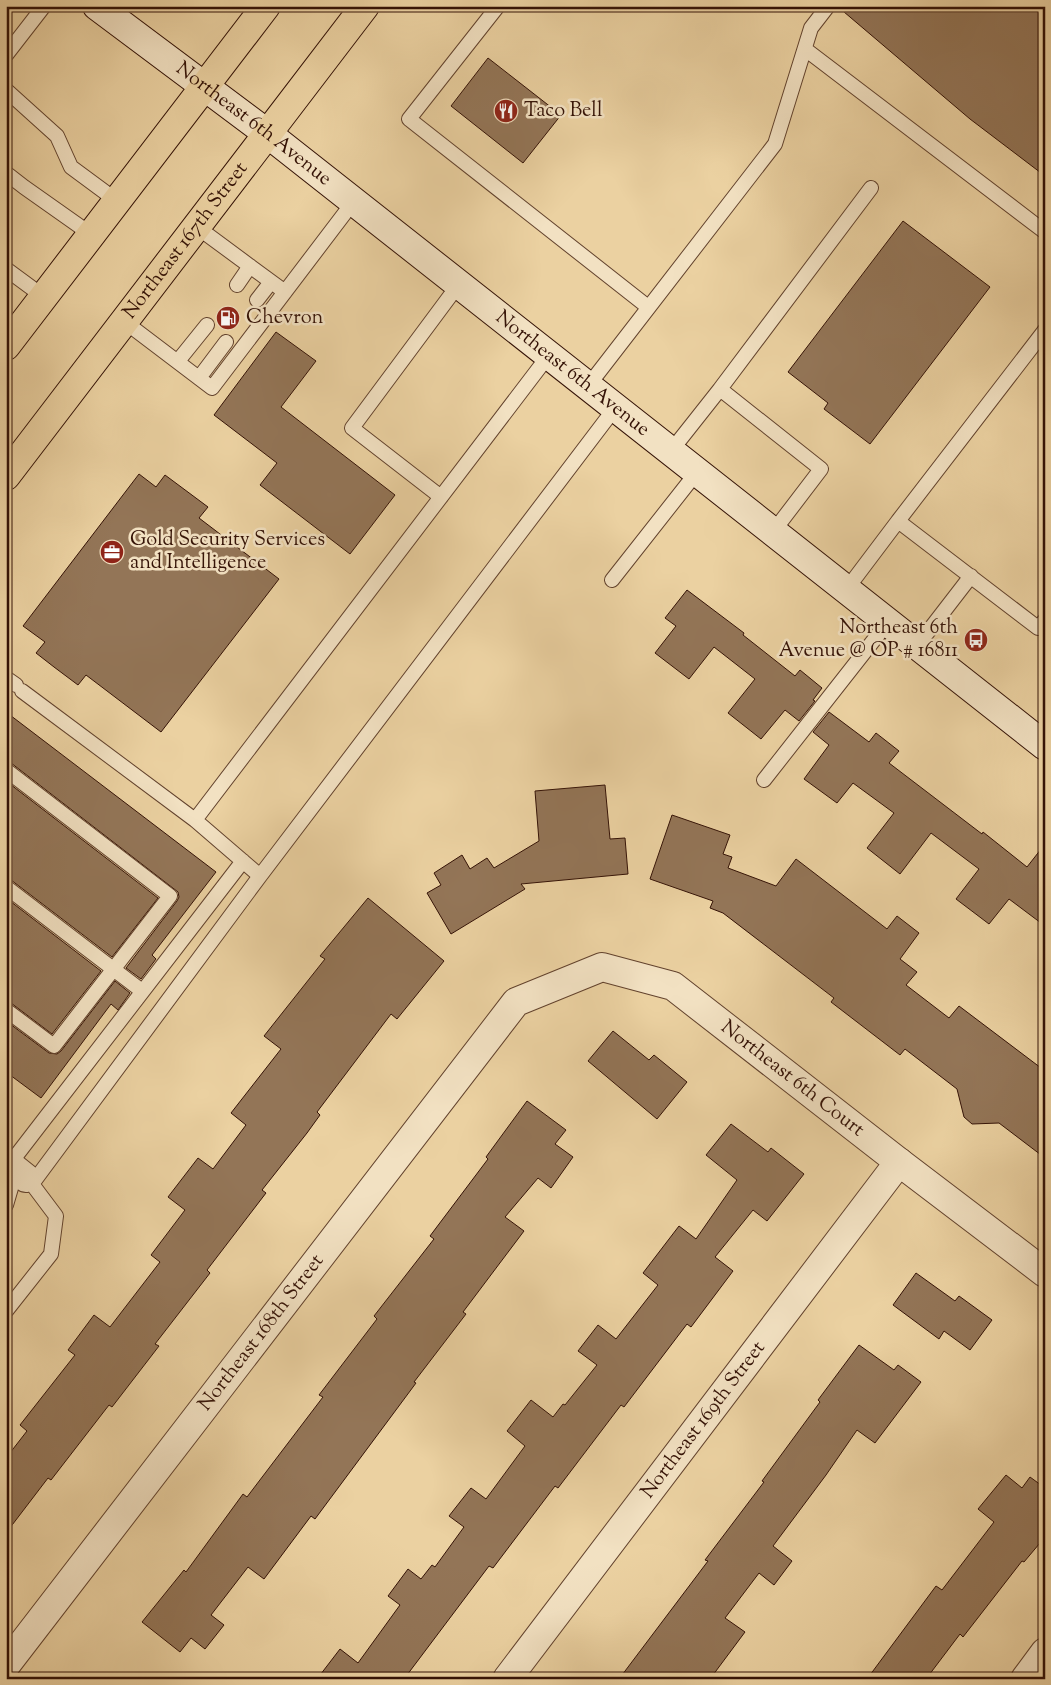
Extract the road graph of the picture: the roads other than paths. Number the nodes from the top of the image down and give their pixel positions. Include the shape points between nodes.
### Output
1 (44, 6) edge
2 (97, 6) edge
3 (266, 6) edge
4 (365, 6) edge
5 (498, 6) edge
6 (828, 6) edge
7 (805, 49) junction
8 (6, 55) edge
9 (205, 86) junction
10 (6, 90) edge
11 (268, 134) junction
12 (6, 173) edge
13 (871, 188) dead end
14 (354, 201) junction
15 (117, 202) junction
16 (197, 227) junction
17 (1045, 232) edge
18 (92, 235) junction
19 (250, 266) junction
20 (6, 269) edge
21 (271, 282) junction
22 (458, 284) junction
23 (237, 285) dead end
24 (285, 292) junction
25 (44, 297) junction
26 (257, 300) dead end
27 (648, 307) junction
28 (125, 322) junction
29 (207, 325) dead end
30 (1045, 330) edge
31 (226, 342) dead end
32 (6, 346) edge
33 (549, 355) junction
34 (178, 361) junction
35 (199, 378) junction
36 (588, 386) junction
37 (720, 389) junction
38 (615, 408) junction
39 (671, 451) junction
40 (697, 472) junction
41 (6, 476) edge
42 (441, 497) junction
43 (898, 521) junction
44 (773, 532) junction
45 (971, 576) junction
46 (612, 580) dead end
47 (846, 590) junction
48 (1045, 620) edge
49 (888, 622) junction
50 (917, 646) junction
51 (15, 684) edge
52 (1045, 746) edge
53 (6, 770) edge
54 (764, 780) dead end
55 (195, 820) junction
56 (243, 861) junction
57 (260, 876) junction
58 (6, 887) edge
59 (113, 970) junction
60 (142, 991) junction
61 (516, 1002) joint
62 (6, 1010) edge
63 (899, 1162) junction
64 (18, 1172) edge
65 (6, 1204) edge
66 (1045, 1272) edge
67 (6, 1311) edge
68 (1045, 1652) edge
69 (6, 1665) edge
70 (508, 1679) edge
71 (1024, 1679) edge

1 - 8 lane
2 - 9 street, Northeast 6th Avenue
3 - 9 main road
4 - 11 main road, Northeast 167th Street
5 - 27 lane via 409,119
6 - 7 lane via 811,28
7 - 17 lane
7 - 27 lane via 776,144
9 - 11 street, Northeast 6th Avenue
9 - 15 main road
10 - 15 lane via 57,136 71,167
11 - 14 street, Northeast 6th Avenue
11 - 16 main road, Northeast 167th Street
12 - 18 lane
13 - 37 lane
14 - 22 street, Northeast 6th Avenue
14 - 24 lane
15 - 18 main road
16 - 19 lane
16 - 28 main road, Northeast 167th Street
18 - 25 main road
19 - 21 lane
19 - 23 lane
20 - 25 lane
21 - 24 lane
21 - 26 lane
22 - 33 street, Northeast 6th Avenue
22 - 42 lane via 352,428
24 - 35 lane via 212,388
25 - 32 main road
27 - 36 lane
28 - 34 lane
28 - 41 main road, Northeast 167th Street
29 - 34 lane
30 - 43 lane
31 - 35 lane
33 - 36 street, Northeast 6th Avenue
33 - 42 lane
34 - 35 lane
36 - 38 street, Northeast 6th Avenue
37 - 39 lane
37 - 44 lane via 821,469
38 - 39 street, Northeast 6th Avenue
38 - 57 lane
39 - 40 street, Northeast 6th Avenue
40 - 44 street, Northeast 6th Avenue
40 - 46 lane
42 - 55 lane
43 - 45 lane
43 - 47 lane
44 - 47 street, Northeast 6th Avenue
45 - 48 lane via 1038,628
45 - 50 lane
47 - 49 street, Northeast 6th Avenue
49 - 50 street, Northeast 6th Avenue
49 - 54 lane
50 - 52 street, Northeast 6th Avenue
51 - 55 lane
53 - 59 lane via 170,896
55 - 56 lane
56 - 57 lane
56 - 60 lane
57 - 64 lane
58 - 59 lane
59 - 60 lane
59 - 62 lane via 54,1046
60 - 64 lane
61 - 63 street, Northeast 6th Court via 602,967 673,986
61 - 69 street, Northeast 168th Street
63 - 66 street, Northeast 6th Court
63 - 70 street, Northeast 169th Street
64 - 65 lane
64 - 67 lane via 56,1216 51,1254
68 - 71 street

